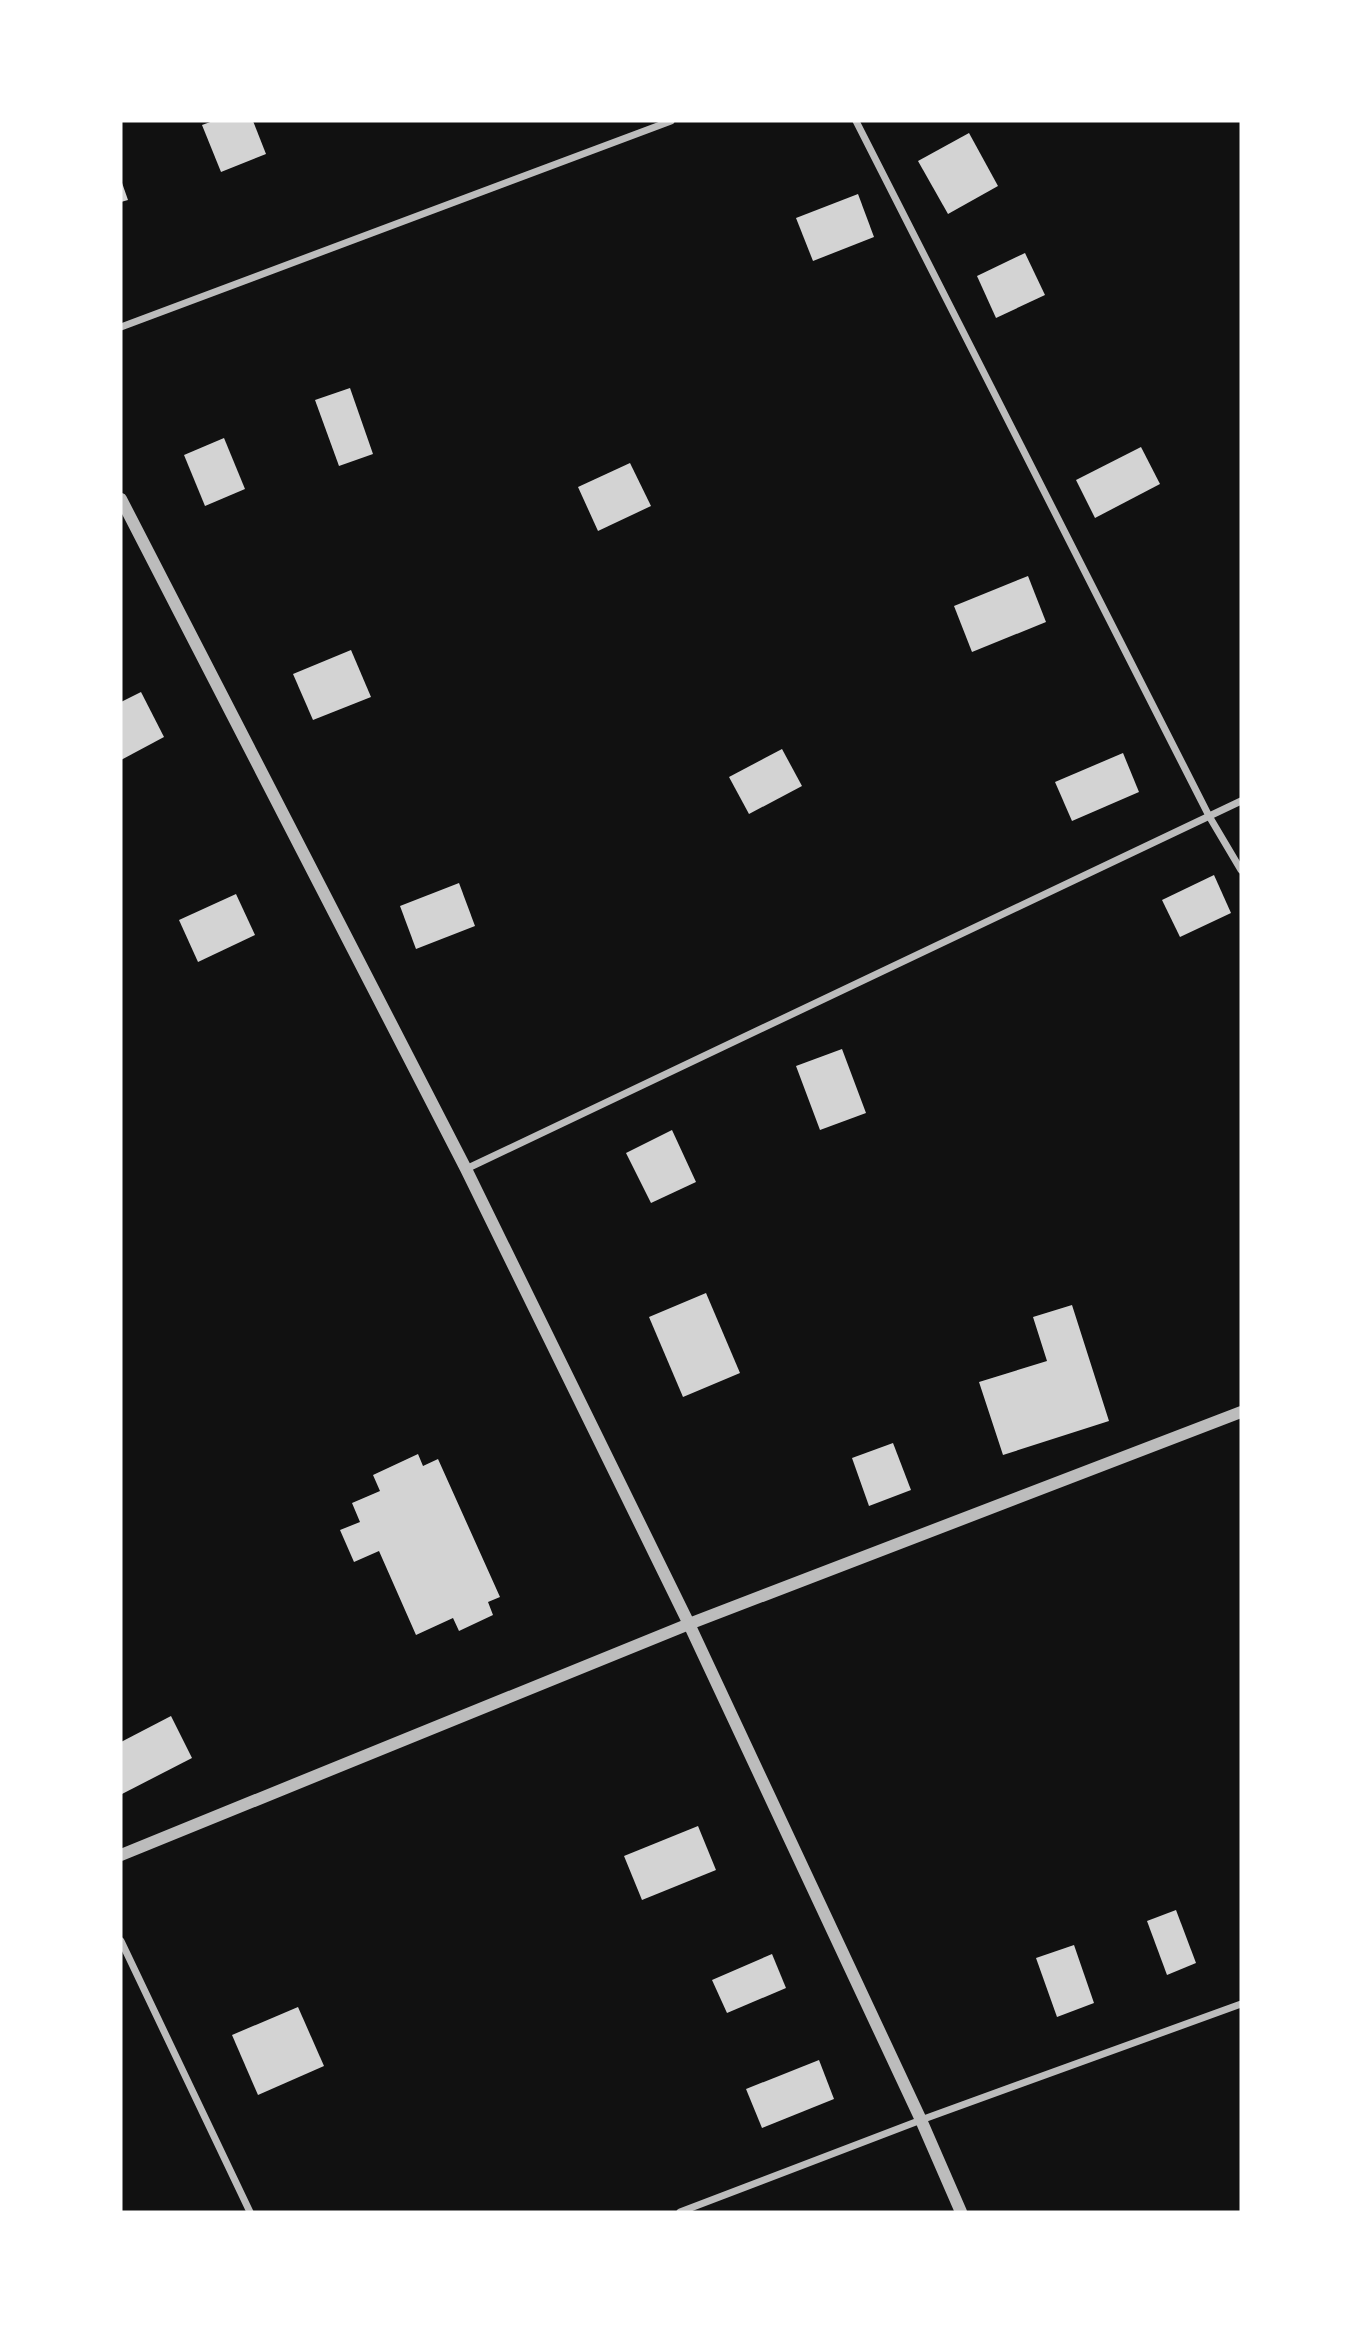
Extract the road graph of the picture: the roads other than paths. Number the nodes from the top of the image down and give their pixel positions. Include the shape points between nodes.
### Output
1 (671, 121) edge
2 (856, 121) edge
3 (121, 327) edge
4 (121, 499) edge
5 (1241, 801) edge
6 (1209, 816) junction
7 (1241, 870) edge
8 (466, 1169) junction
9 (1241, 1412) edge
10 (689, 1624) junction
11 (121, 1855) edge
12 (121, 1941) edge
13 (1241, 2004) edge
14 (921, 2120) junction
15 (250, 2212) edge
16 (680, 2212) edge
17 (961, 2212) edge

1 - 3 street
2 - 6 street
4 - 8 street
5 - 6 street
6 - 7 street
6 - 8 street
8 - 10 street
9 - 10 street
10 - 11 street
10 - 14 street
12 - 15 street
13 - 14 street
14 - 16 street
14 - 17 street

